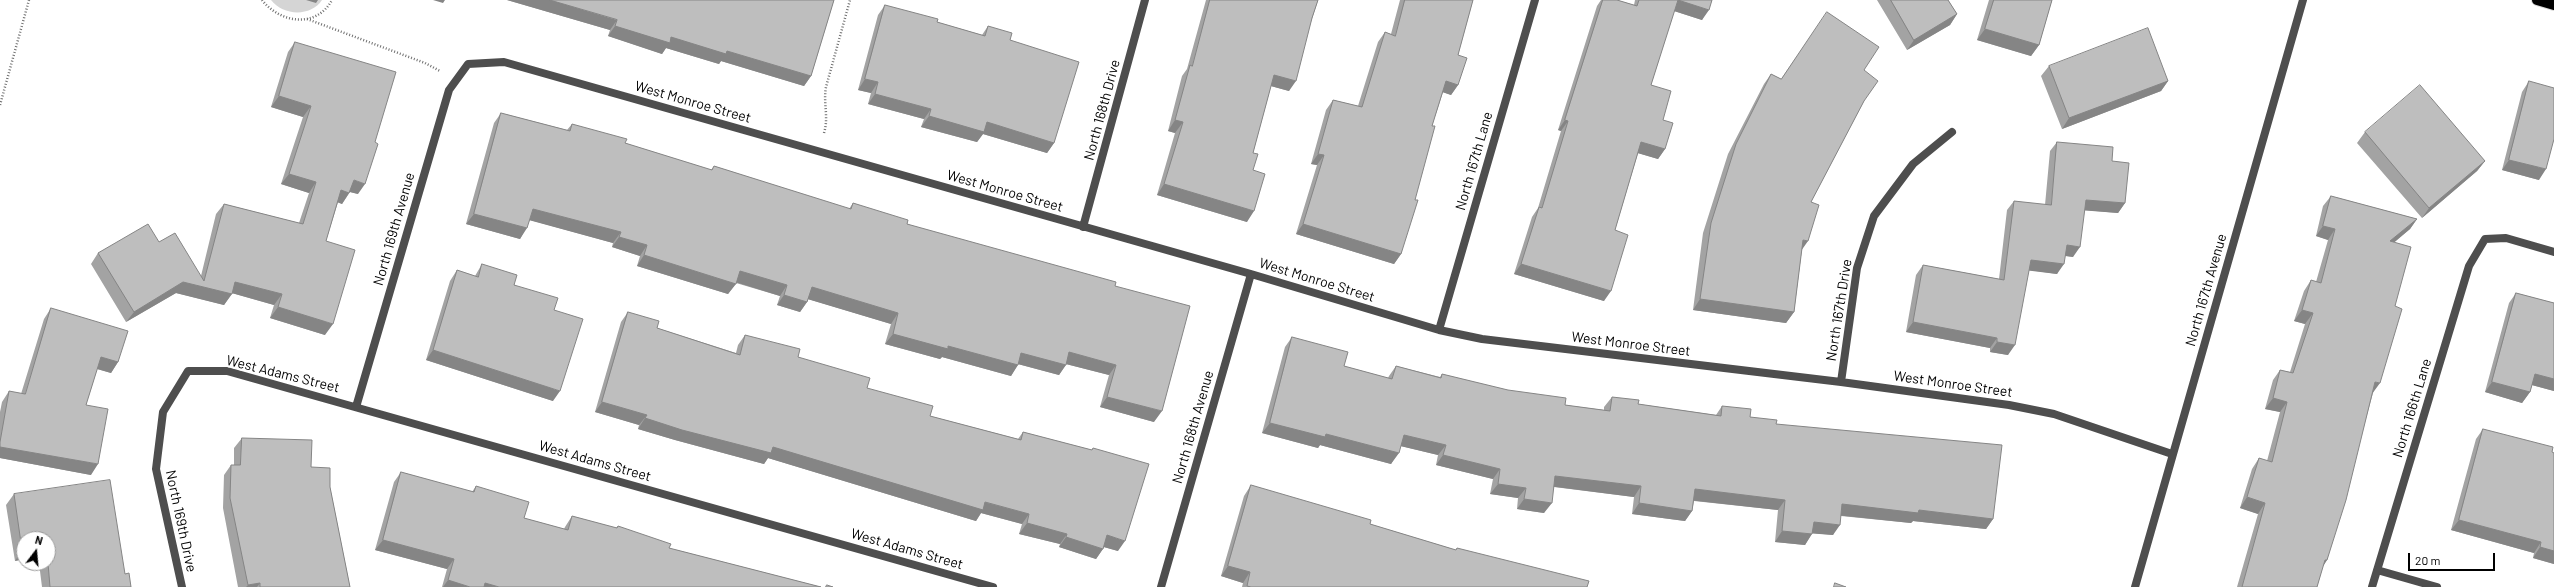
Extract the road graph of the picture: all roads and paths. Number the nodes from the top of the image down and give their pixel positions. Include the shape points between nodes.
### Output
1 (29, 0) edge
2 (262, 0) edge
3 (332, 0) edge
4 (850, 0) edge
5 (1145, 0) edge
6 (1535, 0) edge
7 (2303, 0) edge
8 (2537, 0) edge
9 (2554, 5) edge
10 (307, 19) junction
11 (468, 64) joint
12 (456, 80) junction
13 (0, 105) edge
14 (1952, 132) dead end
15 (817, 151) junction
16 (1083, 227) junction
17 (2554, 252) edge
18 (1251, 274) junction
19 (1439, 330) junction
20 (188, 371) joint
21 (1841, 382) junction
22 (356, 407) junction
23 (2172, 454) junction
24 (2377, 570) junction
25 (182, 587) edge
26 (993, 587) edge
27 (1161, 587) edge
28 (2135, 587) edge
29 (2372, 587) edge
30 (2437, 587) edge

1 - 13 path
2 - 10 path via 270,10 281,17
3 - 10 path via 319,14
4 - 15 path via 824,96 827,116
5 - 16 street, North 168th Drive
6 - 19 street, North 167th Lane
7 - 23 street, North 167th Avenue
8 - 9 main road
10 - 12 path via 425,63
11 - 12 street, North 169th Avenue
11 - 15 street, West Monroe Street via 504,62
12 - 22 street, North 169th Avenue via 449,90
14 - 21 street, North 167th Drive via 1913,164 1874,216 1857,268
15 - 16 street, West Monroe Street
16 - 18 street, West Monroe Street
17 - 24 street, North 166th Lane via 2506,238 2485,239 2469,266
18 - 19 street, West Monroe Street
18 - 27 street, North 168th Avenue
19 - 21 street, West Monroe Street via 1482,339
20 - 22 street, West Adams Street via 227,371
20 - 25 street, North 169th Drive via 163,412 156,469
21 - 23 street, West Monroe Street via 2009,405 2054,414
22 - 26 street, West Adams Street
23 - 28 street, North 167th Avenue
24 - 29 street, North 166th Lane
24 - 30 street

